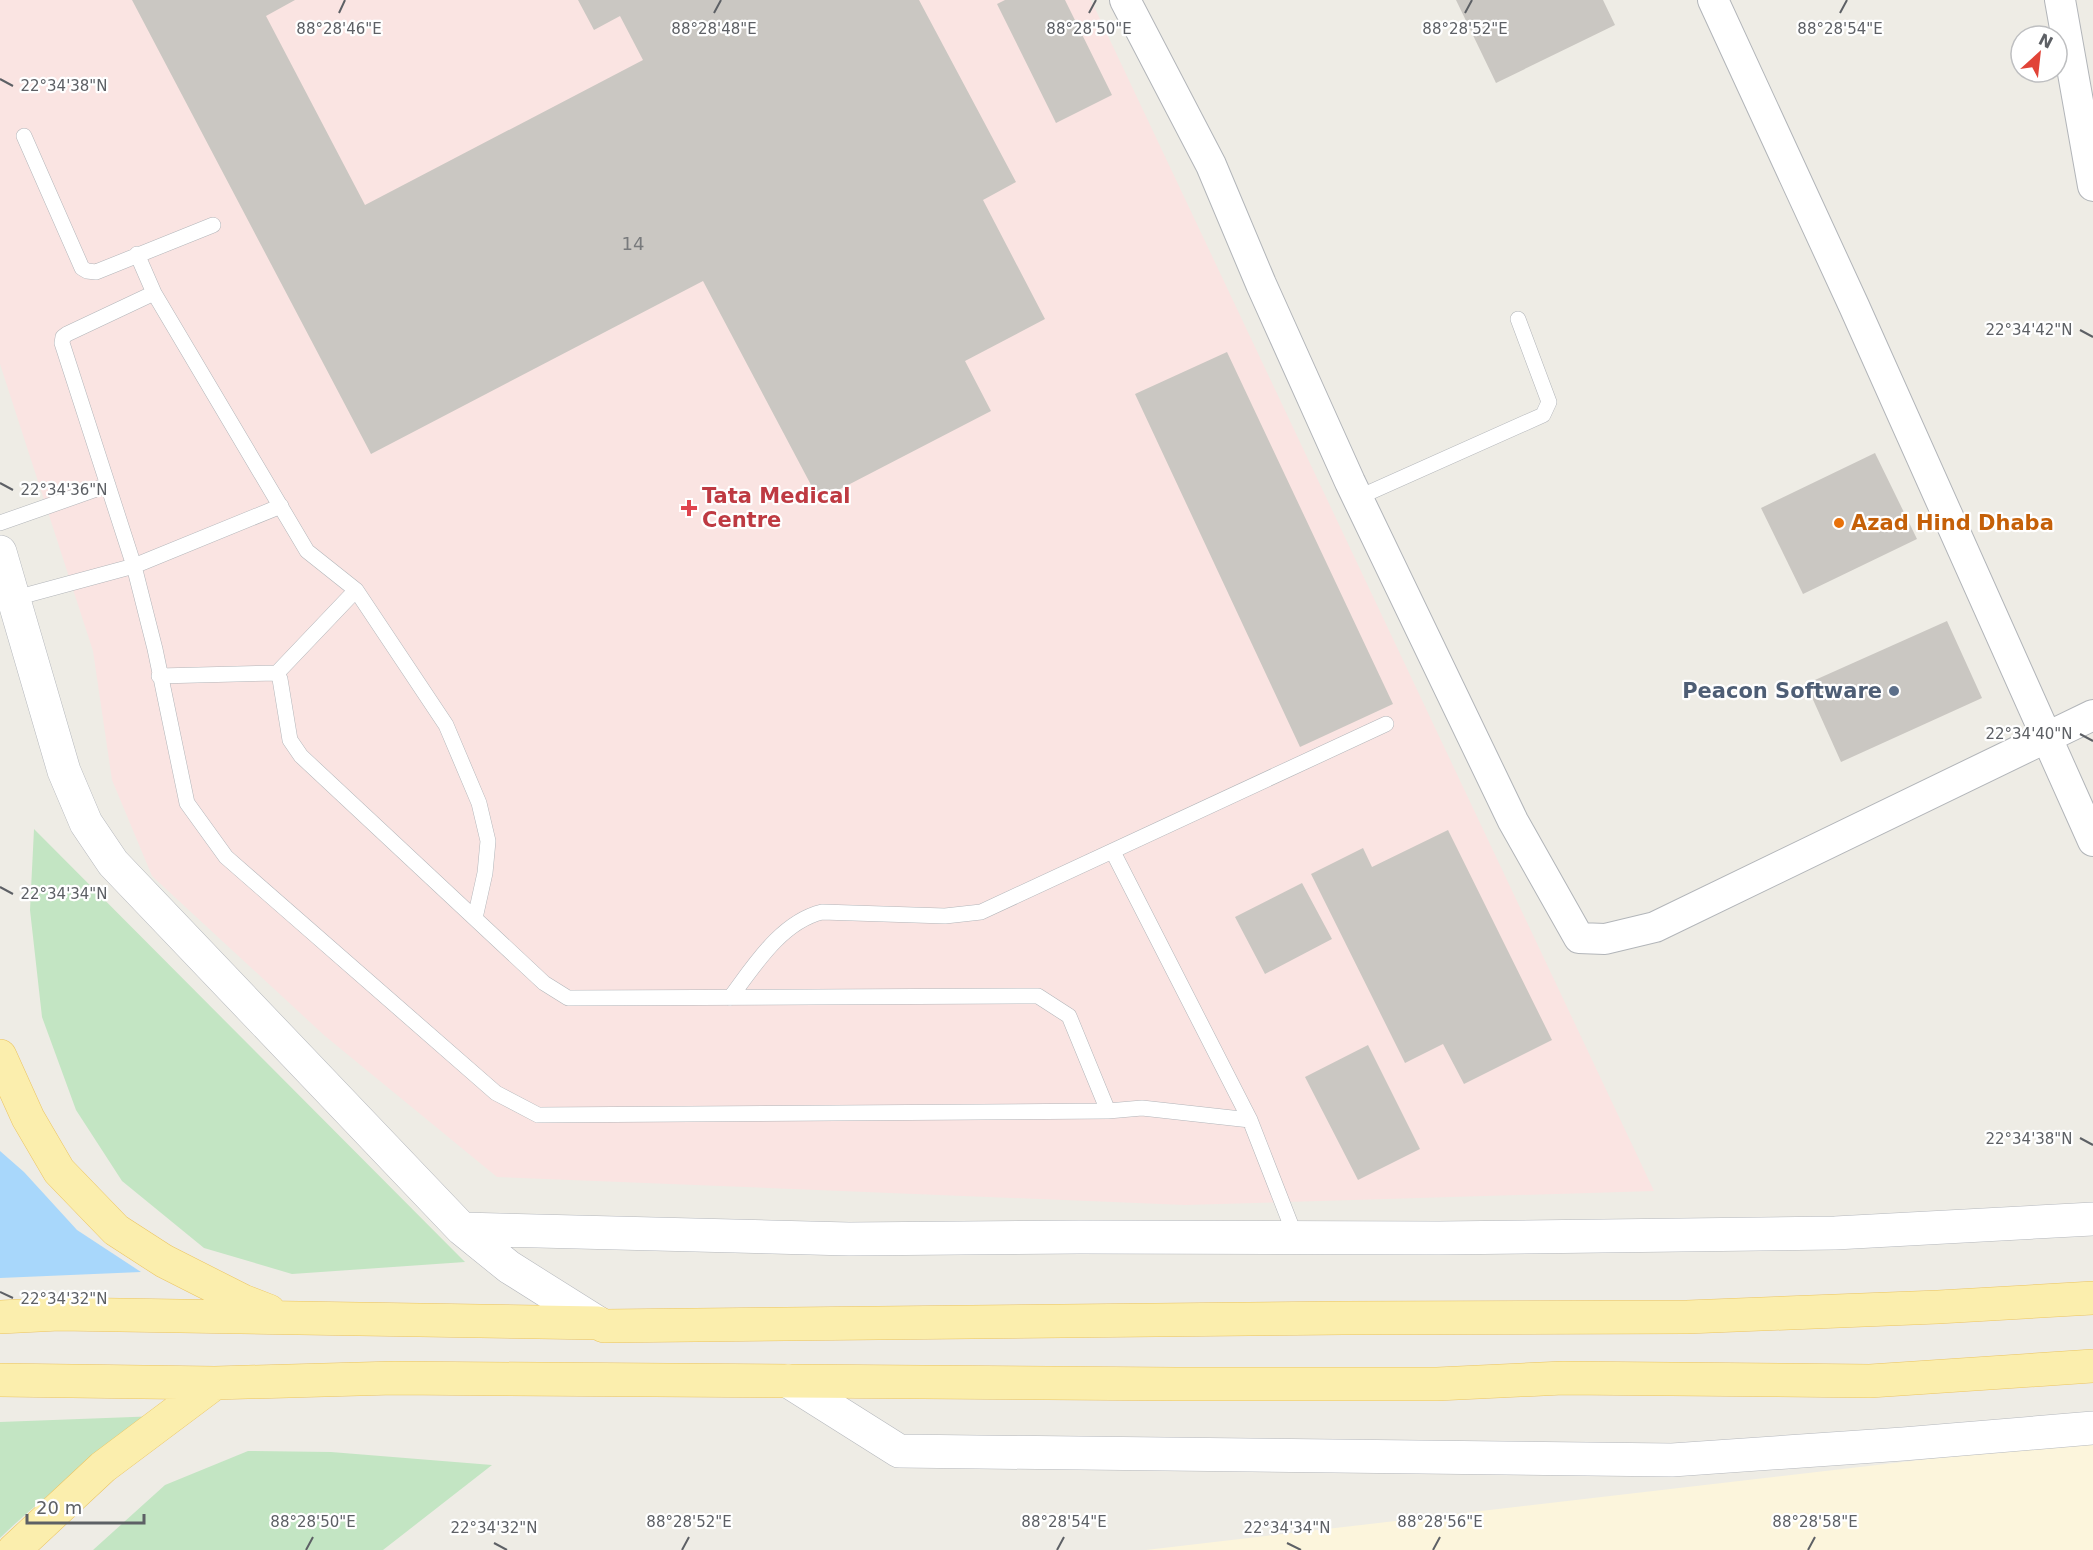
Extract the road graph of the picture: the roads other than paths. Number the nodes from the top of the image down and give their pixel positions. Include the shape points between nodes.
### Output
1 (1125, 0) edge
2 (1713, 0) edge
3 (2060, 0) edge
4 (24, 136) dead end
5 (2093, 186) edge
6 (213, 225) dead end
7 (137, 254) junction
8 (154, 293) junction
9 (1518, 319) dead end
10 (108, 485) junction
11 (1358, 498) junction
12 (281, 506) junction
13 (0, 523) edge
14 (0, 552) edge
15 (134, 566) junction
16 (356, 590) junction
17 (7, 600) edge
18 (277, 673) junction
19 (159, 676) junction
20 (2093, 716) edge
21 (1386, 724) dead end
22 (2046, 738) junction
23 (2093, 841) edge
24 (1113, 852) junction
25 (475, 918) junction
26 (730, 998) junction
27 (0, 1056) edge
28 (1108, 1111) junction
29 (1250, 1120) junction
30 (2093, 1219) edge
31 (462, 1228) junction
32 (1296, 1238) junction
33 (2093, 1298) edge
34 (0, 1317) edge
35 (288, 1319) junction
36 (598, 1323) junction
37 (2093, 1366) edge
38 (0, 1380) edge
39 (788, 1381) junction
40 (215, 1383) junction
41 (2093, 1428) edge
42 (14, 1550) edge

1 - 11 street via 1211,165
2 - 22 street
3 - 5 street
4 - 7 lane via 82,268 96,272
6 - 7 lane
7 - 8 lane
8 - 10 lane via 63,337
8 - 12 lane
9 - 11 lane via 1549,402 1543,415
10 - 13 lane
10 - 15 lane
11 - 22 street via 1513,821 1579,938 1605,939 1655,927
12 - 15 lane
12 - 16 lane via 307,551
14 - 17 street
15 - 17 lane
15 - 19 lane
16 - 18 lane
16 - 25 lane via 446,725 479,803 488,841
17 - 31 street via 64,771 86,823 113,863
18 - 19 lane
18 - 25 lane via 290,740 301,756
19 - 28 lane via 187,803 226,857 496,1093 538,1115
20 - 22 street
21 - 24 lane
22 - 23 street
24 - 26 lane via 981,912 812,915 768,948
24 - 29 lane
25 - 26 lane via 544,983 568,998
26 - 28 lane via 1038,996 1069,1016
27 - 35 main road via 28,1118 59,1171 116,1230 174,1266
28 - 29 lane via 1142,1108
29 - 32 lane
30 - 32 street via 1835,1233
31 - 32 street via 849,1239
31 - 36 street via 509,1268
33 - 36 main road via 1687,1317 604,1326
34 - 35 main road via 59,1314
35 - 36 main road
37 - 39 main road via 1870,1381
38 - 40 main road
39 - 40 main road via 394,1378
39 - 41 street via 899,1451 1672,1460
40 - 42 main road via 103,1467

